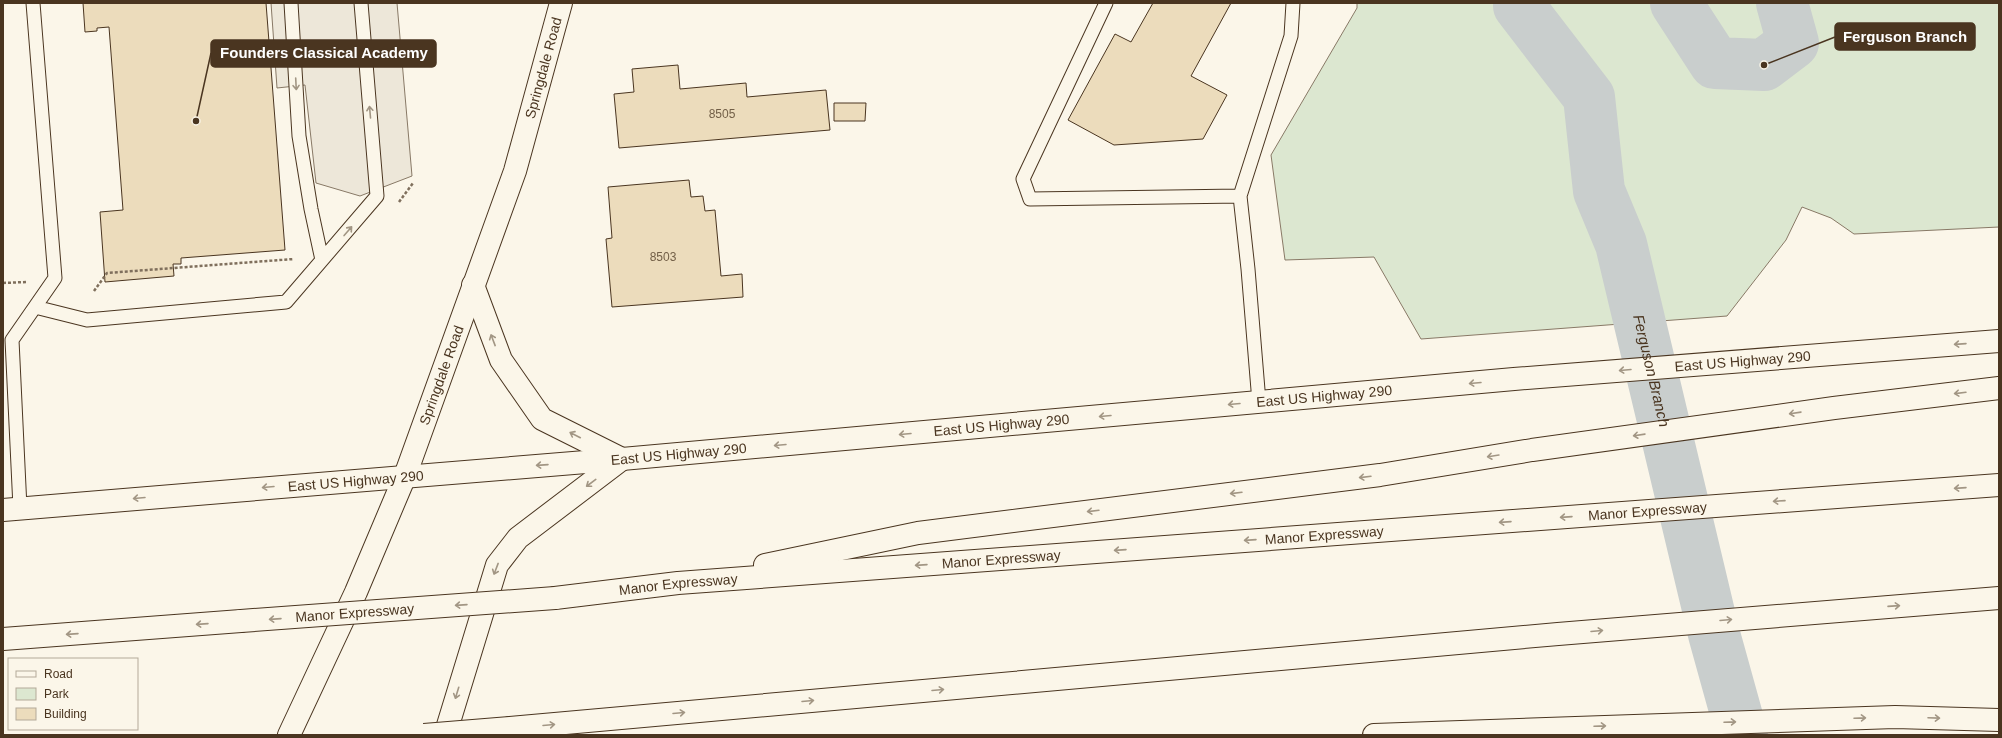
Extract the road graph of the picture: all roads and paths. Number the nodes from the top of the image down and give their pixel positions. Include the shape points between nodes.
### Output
1 (33, 3) edge
2 (291, 3) edge
3 (361, 3) edge
4 (561, 3) edge
5 (1106, 3) edge
6 (1293, 3) edge
7 (1240, 196) junction
8 (299, 258) dead end
9 (322, 260) junction
10 (34, 281) dead end
11 (3, 283) edge
12 (472, 284) junction
13 (94, 291) dead end
14 (34, 307) junction
15 (7, 340) edge
16 (1999, 340) edge
17 (1999, 388) edge
18 (1258, 402) junction
19 (622, 459) junction
20 (405, 476) junction
21 (1999, 484) edge
22 (12, 509) edge
23 (678, 583) junction
24 (1999, 598) edge
25 (3, 639) edge
26 (1999, 720) edge
27 (289, 735) edge
28 (424, 735) edge
29 (445, 735) edge
30 (1374, 735) edge

1 - 14 lane via 55,278
2 -> 9 lane via 299,136
9 -> 3 lane via 378,196
4 - 12 main road, Springdale Road via 515,171
5 - 7 lane via 1023,179 1030,199
6 - 7 lane via 1291,36
7 - 18 lane
8 - 13 path via 107,273
9 - 14 lane via 286,302 87,320
10 - 11 path
19 -> 12 main road via 542,419 501,360
12 - 20 main road, Springdale Road
14 - 15 lane
15 - 22 lane
16 -> 18 main road, East US Highway 290
17 -> 23 main road via 1532,450 1380,475 918,533
18 -> 19 main road, East US Highway 290
19 -> 20 main road, East US Highway 290
19 -> 29 main road via 518,538 497,564
20 -> 22 main road, East US Highway 290
20 - 27 main road, Springdale Road via 356,592
21 -> 23 main road, Manor Expressway
23 -> 25 main road, Manor Expressway, bridge via 556,598
28 -> 24 main road, bridge via 1558,634
30 -> 26 main road via 1895,717

